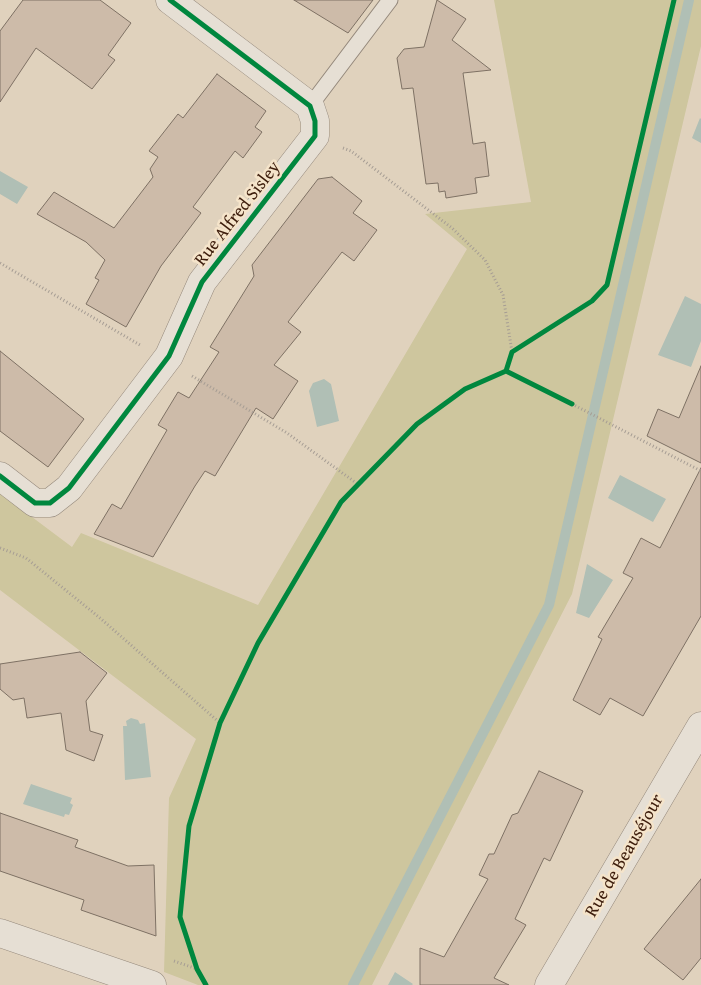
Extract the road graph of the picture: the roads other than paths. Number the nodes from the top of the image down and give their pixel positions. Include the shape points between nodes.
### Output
1 (170, 0) edge
2 (390, 0) edge
3 (310, 106) junction
4 (0, 476) edge
5 (701, 726) edge
6 (0, 934) edge
7 (152, 985) edge
8 (549, 985) edge

1 - 3 street
2 - 3 lane
3 - 4 street, Rue Alfred Sisley via 315,136 202,282 169,356 69,488 50,503 35,503
5 - 8 street, Rue de Beauséjour
6 - 7 street

